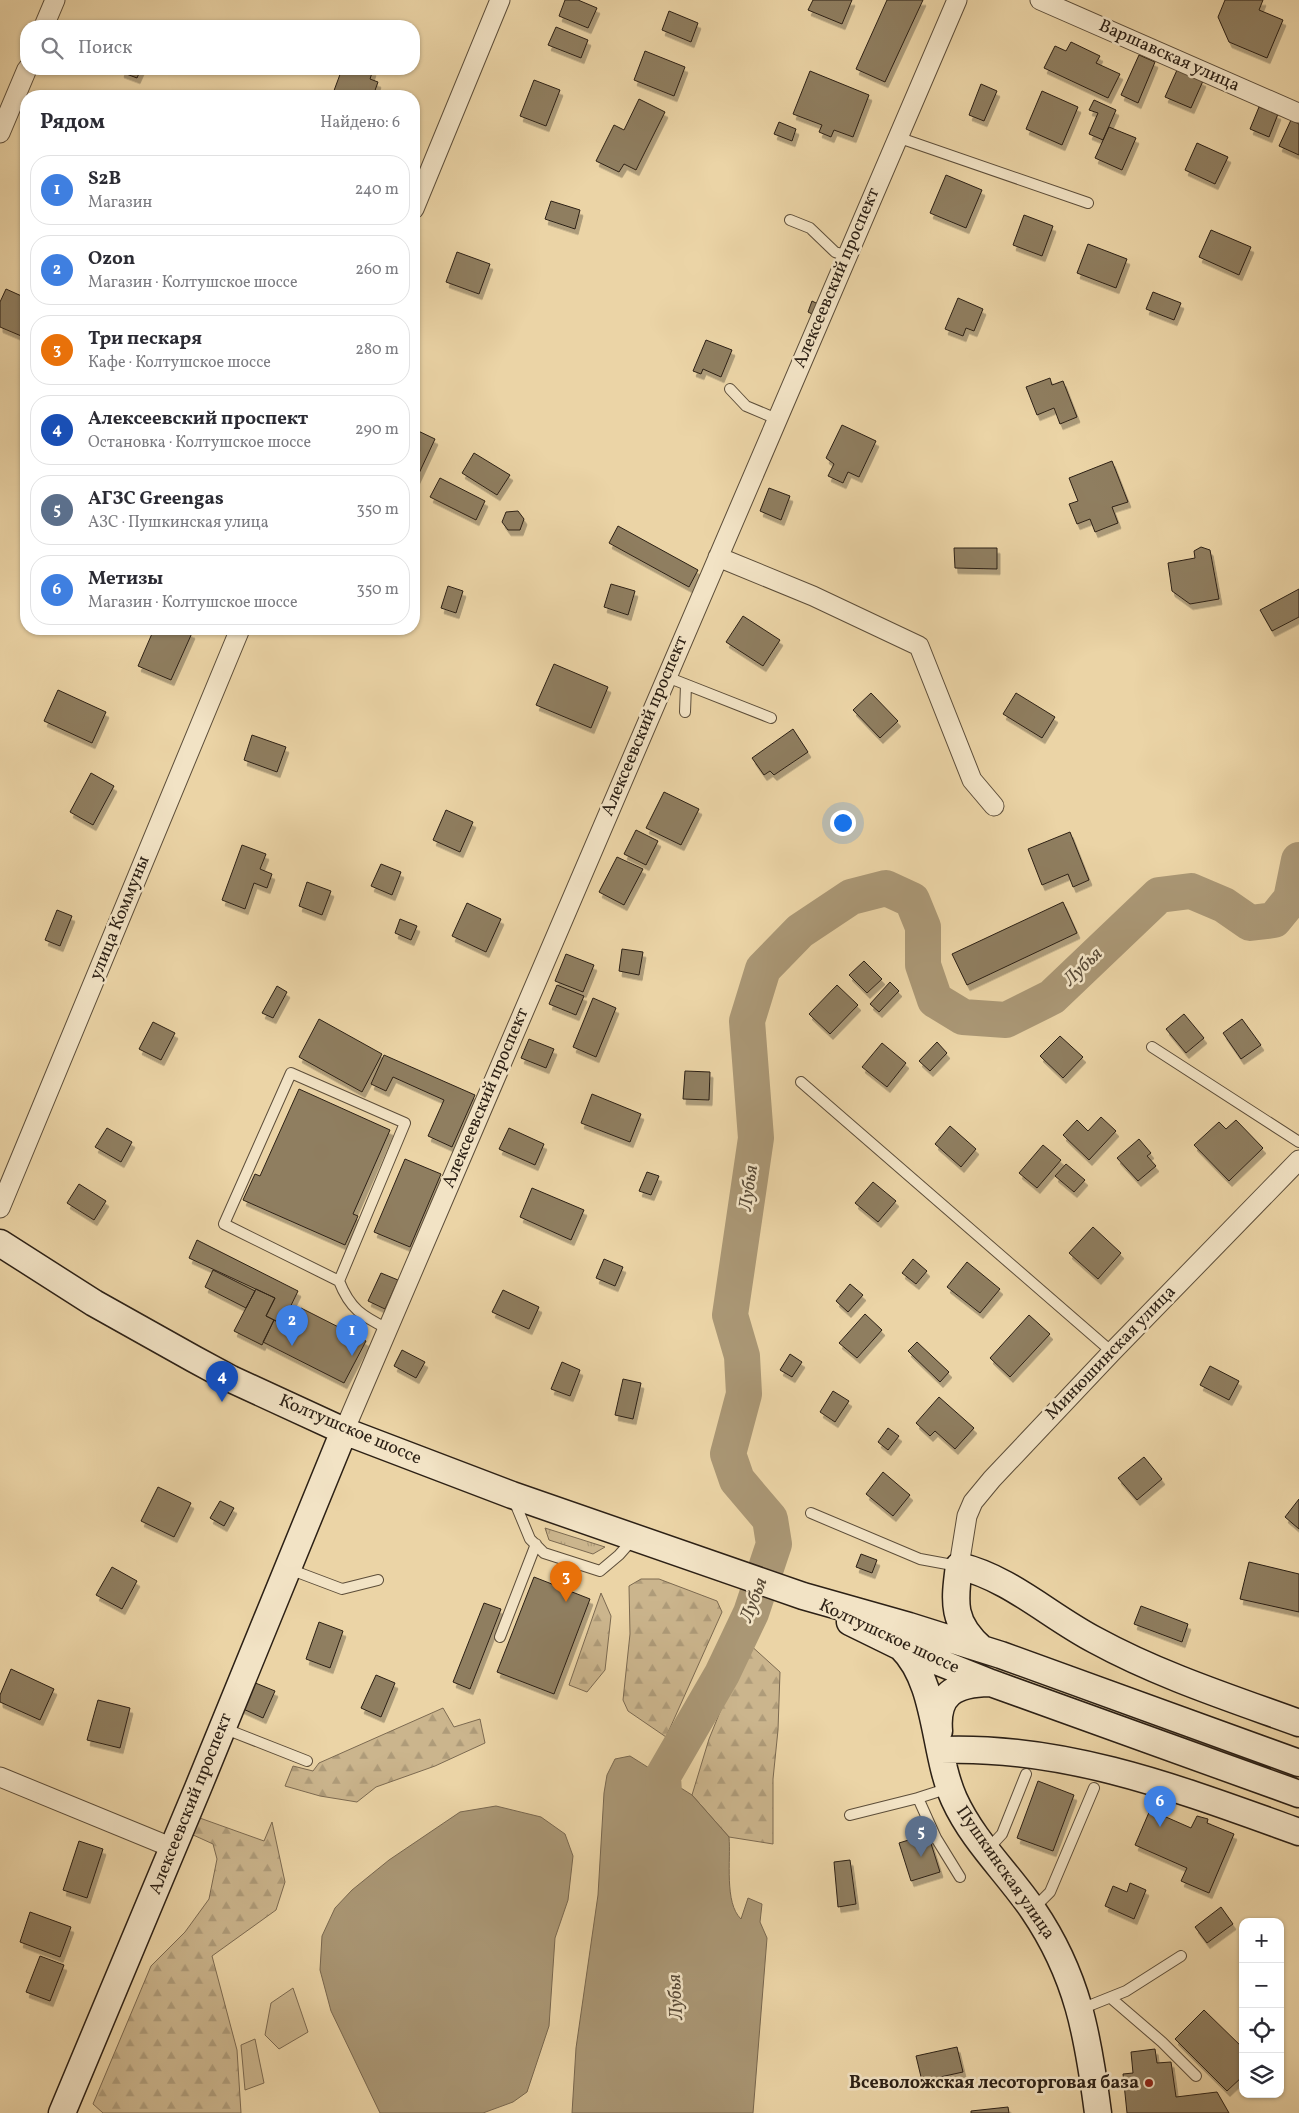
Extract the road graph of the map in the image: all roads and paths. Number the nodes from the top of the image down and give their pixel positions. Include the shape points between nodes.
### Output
1 (55, 0) edge
2 (500, 0) edge
3 (957, 0) edge
4 (1040, 0) edge
5 (47, 20) edge
6 (24, 75) edge
7 (1298, 113) edge
8 (0, 133) edge
9 (897, 137) junction
10 (420, 194) edge
11 (1088, 203) dead end
12 (790, 220) dead end
13 (847, 256) junction
14 (730, 389) dead end
15 (777, 419) junction
16 (718, 557) junction
17 (237, 635) edge
18 (919, 646) junction
19 (938, 652) dead end
20 (666, 677) junction
21 (686, 685) junction
22 (685, 712) dead end
23 (771, 718) dead end
24 (994, 806) dead end
25 (1152, 1047) dead end
26 (801, 1082) dead end
27 (1299, 1142) edge
28 (1299, 1162) edge
29 (2, 1196) edge
30 (0, 1243) edge
31 (339, 1281) junction
32 (388, 1329) junction
33 (1112, 1352) junction
34 (344, 1431) junction
35 (512, 1495) junction
36 (811, 1513) dead end
37 (634, 1537) junction
38 (536, 1544) junction
39 (959, 1566) junction
40 (288, 1569) junction
41 (378, 1580) dead end
42 (905, 1636) junction
43 (500, 1637) dead end
44 (991, 1652) junction
45 (991, 1682) junction
46 (1299, 1723) edge
47 (222, 1728) junction
48 (940, 1750) junction
49 (307, 1761) dead end
50 (1299, 1763) edge
51 (1026, 1774) dead end
52 (0, 1777) edge
53 (950, 1788) junction
54 (1094, 1788) dead end
55 (1299, 1794) edge
56 (918, 1798) junction
57 (850, 1815) dead end
58 (1299, 1832) edge
59 (173, 1848) junction
60 (986, 1850) junction
61 (960, 1877) dead end
62 (1032, 1910) junction
63 (1182, 1956) dead end
64 (1112, 1999) junction
65 (1081, 2009) junction
66 (1196, 2076) dead end
67 (62, 2113) edge
68 (1098, 2113) edge

1 - 5 street
2 - 10 street
3 - 9 street, Алексеевский проспект
4 - 7 street, Варшавская улица
6 - 8 street
9 - 11 lane
9 - 13 street, Алексеевский проспект
12 - 13 lane via 810,228 835,252
13 - 15 street, Алексеевский проспект
14 - 15 lane via 746,406
15 - 16 street, Алексеевский проспект
16 - 18 street via 813,596
16 - 20 street, Алексеевский проспект
17 - 29 street, улица Коммуны
18 - 19 street
18 - 24 street via 972,780
20 - 21 lane
20 - 32 street, Алексеевский проспект
21 - 22 lane
21 - 23 lane
25 - 27 lane
26 - 33 lane
28 - 33 street, Минюшинская улица
30 - 34 street, Колтушское шоссе via 94,1303 230,1379
31 - 31 lane via 224,1224 291,1073 406,1123
31 - 32 lane via 347,1302
32 - 34 street, Алексеевский проспект
33 - 39 street, Минюшинская улица via 973,1502 967,1516
34 - 35 street, Колтушское шоссе
34 - 40 street, Алексеевский проспект
35 - 37 street, Колтушское шоссе
35 - 38 lane via 530,1539
36 - 39 lane via 912,1556
37 - 38 lane via 600,1570 544,1553
37 - 42 street, Колтушское шоссе via 803,1596
38 - 43 lane
39 - 42 street, Минюшинская улица via 938,1612
39 - 44 street, Минюшинская улица via 955,1595 958,1619 968,1637
39 - 46 street via 993,1577 1094,1640 1151,1668
40 - 41 lane via 342,1589
40 - 47 street, Алексеевский проспект
42 - 44 street, Колтушское шоссе
42 - 45 street, Колтушское шоссе
42 - 48 street, Пушкинская улица via 921,1676
44 - 50 street, Колтушское шоссе
45 - 48 street, Пушкинская улица via 967,1683 952,1689 942,1703 938,1721
45 - 55 street, Колтушское шоссе
47 - 49 lane
47 - 59 street, Алексеевский проспект
48 - 53 street, Пушкинская улица
48 - 58 street via 993,1750 1074,1760 1176,1788
51 - 60 lane via 1002,1834
52 - 59 street
53 - 56 lane
53 - 60 street, Пушкинская улица via 961,1813
54 - 62 lane via 1050,1892
56 - 57 lane
56 - 61 lane via 936,1838
59 - 67 street, Алексеевский проспект
60 - 62 street, Пушкинская улица
62 - 65 street, Пушкинская улица via 1056,1947
63 - 64 lane
64 - 65 lane
64 - 66 lane
65 - 68 street, Пушкинская улица

